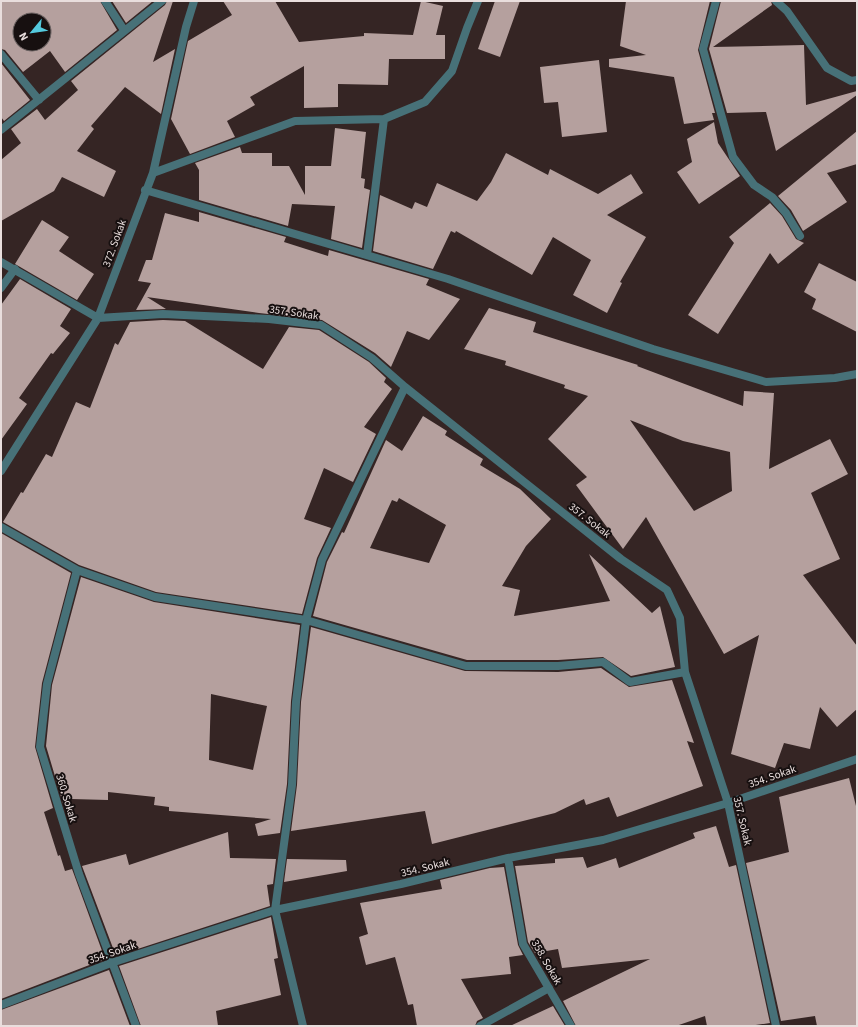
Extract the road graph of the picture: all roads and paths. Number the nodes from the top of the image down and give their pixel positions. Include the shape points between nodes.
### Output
1 (105, 1) edge
2 (162, 1) edge
3 (194, 1) edge
4 (478, 1) edge
5 (716, 1) edge
6 (776, 1) edge
7 (124, 30) junction
8 (1, 54) edge
9 (857, 80) edge
10 (38, 100) junction
11 (384, 119) junction
12 (1, 130) edge
13 (153, 173) junction
14 (145, 190) junction
15 (800, 236) dead end
16 (367, 255) junction
17 (1, 262) edge
18 (15, 269) junction
19 (1, 288) edge
20 (98, 318) junction
21 (857, 374) edge
22 (405, 387) junction
23 (1, 471) edge
24 (1, 527) edge
25 (77, 570) junction
26 (306, 620) junction
27 (686, 672) junction
28 (857, 759) edge
29 (728, 803) junction
30 (508, 858) junction
31 (275, 910) junction
32 (112, 963) junction
33 (549, 988) junction
34 (1, 1004) edge
35 (136, 1026) edge
36 (303, 1026) edge
37 (480, 1026) edge
38 (571, 1026) edge
39 (776, 1026) edge

1 - 7 street
2 - 7 street
3 - 13 street, 372. Sokak
4 - 11 street via 452,71 425,102
5 - 15 street via 703,49 733,156 754,185 772,196
6 - 9 street via 787,11 827,68 851,81
7 - 10 street
8 - 10 street
10 - 12 street
11 - 13 street via 295,121
11 - 16 street
13 - 14 street, 372. Sokak
14 - 16 street
14 - 20 street, 372. Sokak
16 - 21 street via 448,279 653,349 766,382 835,378
17 - 18 street
18 - 19 street
18 - 20 street
20 - 22 street, 357. Sokak via 163,314 269,319 321,326 372,358
20 - 23 street, 372. Sokak
22 - 26 street via 322,560
22 - 27 street, 357. Sokak via 622,559 667,590 680,618
24 - 25 street
25 - 26 street via 155,597
25 - 32 street, 360. Sokak via 47,684 40,747 79,874
26 - 27 street via 466,666 558,666 603,662 630,682
26 - 31 street via 296,702 292,785
27 - 29 street, 357. Sokak
28 - 29 street, 354. Sokak
29 - 30 street, 354. Sokak via 603,840
29 - 39 street, 357. Sokak
30 - 31 street, 354. Sokak via 402,884
30 - 33 street, 358. Sokak via 523,944
31 - 32 street, 354. Sokak
31 - 36 street
32 - 34 street, 354. Sokak
32 - 35 street, 360. Sokak
33 - 37 street
33 - 38 street, 358. Sokak

